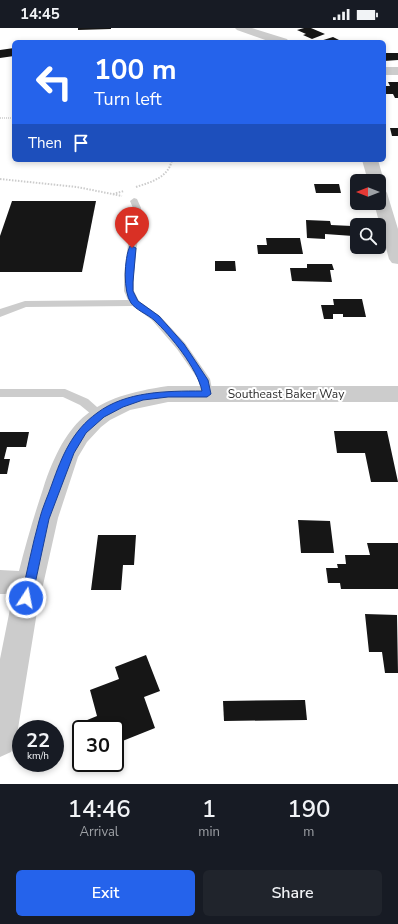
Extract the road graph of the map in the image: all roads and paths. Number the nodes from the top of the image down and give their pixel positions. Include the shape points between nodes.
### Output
1 (241, 28) edge
2 (277, 40) edge
3 (386, 71) edge
4 (398, 71) edge
5 (0, 118) edge
6 (12, 118) edge
7 (172, 162) edge
8 (371, 162) edge
9 (374, 174) edge
10 (0, 179) edge
11 (131, 189) dead end
12 (125, 190) dead end
13 (113, 194) junction
14 (134, 201) joint
15 (386, 210) edge
16 (394, 229) edge
17 (398, 259) edge
18 (135, 303) junction
19 (0, 314) edge
20 (0, 393) edge
21 (207, 394) junction
22 (398, 394) edge
23 (100, 415) junction
24 (0, 582) edge
25 (29, 583) junction
26 (0, 741) edge

1 - 2 street
3 - 4 street
5 - 6 path
7 - 11 path via 160,179
8 - 9 street
10 - 13 path via 70,186
12 - 13 path
13 - 14 path
14 - 18 lane via 138,208 129,274 130,291
15 - 16 street
16 - 17 street
18 - 19 lane via 25,304
18 - 21 lane via 156,318 181,346 204,380
20 - 23 lane via 65,393 84,402
21 - 22 street, Southeast Baker Way
21 - 23 street, Southeast Baker Way via 143,397 120,404
23 - 25 street, Southeast Baker Way via 83,430 69,452 44,519
24 - 25 street
25 - 26 street, Southeast Baker Way

